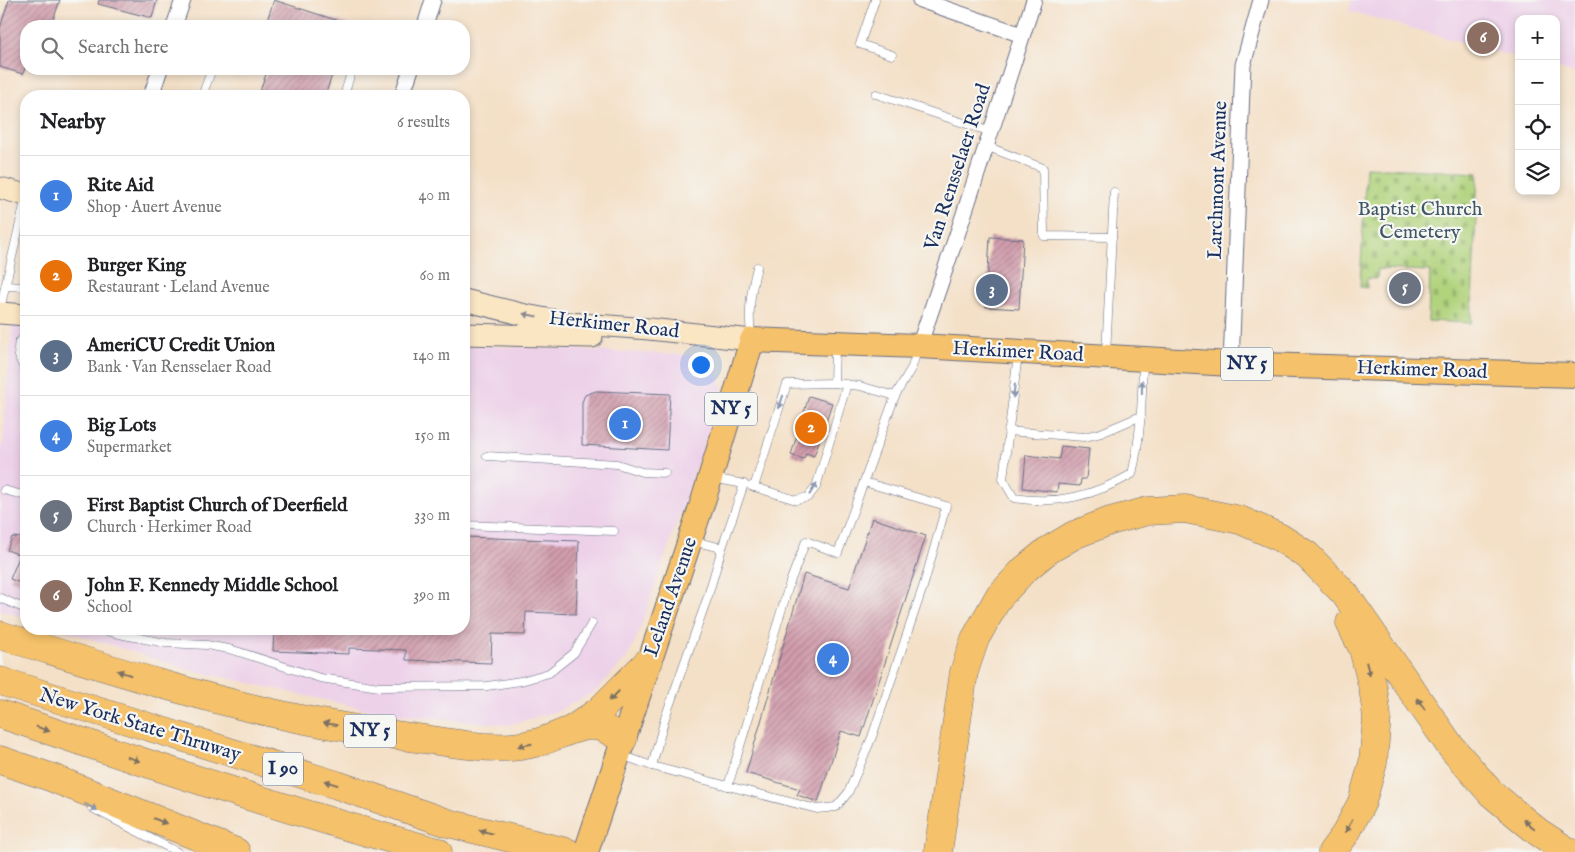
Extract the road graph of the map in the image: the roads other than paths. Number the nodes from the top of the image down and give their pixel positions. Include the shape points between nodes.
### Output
1 (183, 0) edge
2 (433, 0) edge
3 (875, 0) edge
4 (920, 0) edge
5 (1034, 0) edge
6 (1257, 1) edge
7 (176, 20) edge
8 (427, 20) edge
9 (1022, 35) junction
10 (892, 55) dead end
11 (159, 75) edge
12 (210, 75) edge
13 (350, 75) edge
14 (409, 75) edge
15 (156, 90) edge
16 (204, 90) edge
17 (346, 90) edge
18 (404, 90) edge
19 (876, 94) dead end
20 (988, 139) junction
21 (0, 188) edge
22 (1114, 192) dead end
23 (20, 193) edge
24 (20, 237) edge
25 (1112, 237) junction
26 (757, 267) dead end
27 (5, 286) junction
28 (20, 287) edge
29 (470, 301) edge
30 (0, 309) edge
31 (0, 313) edge
32 (20, 315) edge
33 (470, 334) edge
34 (752, 340) junction
35 (20, 341) edge
36 (835, 343) junction
37 (919, 346) junction
38 (1018, 352) junction
39 (1106, 356) junction
40 (1143, 359) junction
41 (20, 360) edge
42 (1231, 364) junction
43 (1575, 375) edge
44 (834, 383) junction
45 (847, 384) junction
46 (895, 396) junction
47 (1141, 416) junction
48 (1008, 431) junction
49 (487, 456) dead end
50 (665, 473) dead end
51 (710, 478) junction
52 (864, 482) junction
53 (744, 484) junction
54 (754, 487) junction
55 (4, 490) dead end
56 (20, 494) edge
57 (470, 525) edge
58 (614, 531) dead end
59 (690, 541) junction
60 (722, 548) junction
61 (0, 598) edge
62 (20, 606) edge
63 (592, 623) dead end
64 (0, 635) edge
65 (124, 635) edge
66 (649, 661) junction
67 (0, 681) edge
68 (0, 714) edge
69 (571, 730) junction
70 (621, 747) junction
71 (0, 761) edge
72 (652, 766) junction
73 (43, 783) dead end
74 (728, 786) junction
75 (85, 804) dead end
76 (371, 834) junction
77 (177, 852) edge
78 (236, 852) edge
79 (420, 852) edge
80 (438, 852) edge
81 (567, 852) edge
82 (586, 852) edge
83 (938, 852) edge
84 (949, 852) edge
85 (1332, 852) edge
86 (1569, 852) edge

1 - 7 street
2 - 8 street
3 - 10 lane via 860,44
4 - 9 street
5 - 9 street, Van Rensselaer Road
6 - 42 street, Larchmont Avenue via 1242,64
9 - 20 street, Van Rensselaer Road
11 - 15 street
12 - 16 lane
13 - 17 lane
14 - 18 street
19 - 20 lane
20 - 25 lane via 1043,168 1044,236
20 - 37 street, Van Rensselaer Road
21 - 23 main road
22 - 25 lane
24 - 27 lane
25 - 39 lane
26 - 34 lane via 751,290 749,321
27 - 28 lane
27 - 30 lane
34 -> 29 main road, Herkimer Road via 569,323
31 - 32 main road
33 - 34 main road
34 - 36 main road, Herkimer Road / NY 5
34 - 51 main road, Leland Avenue / NY 5
35 - 41 lane via 17,349
36 - 37 main road, Herkimer Road / NY 5
36 - 44 lane
37 - 38 main road, Herkimer Road / NY 5
37 - 46 lane via 912,367
38 - 39 main road, Herkimer Road / NY 5
38 -> 48 lane
39 - 40 main road, Herkimer Road / NY 5
40 - 42 main road, Herkimer Road / NY 5
47 -> 40 lane
42 - 43 main road, Herkimer Road / NY 5
44 - 45 lane
44 -> 54 lane via 787,384
45 - 46 lane
54 -> 45 lane via 796,500 808,497 816,487
46 - 52 lane
47 - 48 lane via 1084,437
47 - 48 lane via 1132,474 1089,494 1062,500 1014,498 1003,479
49 - 50 lane via 617,464 642,472
51 - 53 lane
51 - 59 main road, Leland Avenue / NY 5
52 - 74 lane via 838,553 806,541 790,582
52 - 74 lane via 946,506 924,584 872,737 848,793 836,807 817,809
53 - 54 lane
53 - 60 lane
55 - 56 lane
57 - 58 lane
59 - 60 lane
59 - 66 main road, Leland Avenue / NY 5
60 - 72 lane
61 - 62 lane
63 - 65 lane via 574,653 549,672 521,681 477,686 379,686 320,678 233,650
69 -> 64 highway, NY 5 via 537,743 498,748 378,733 274,713 180,689
66 -> 69 highway, NY 5 via 598,712
66 - 70 main road, Leland Avenue / NY 5
81 -> 67 highway, New York State Thruway / I 90 via 448,823 337,785
68 -> 76 highway, New York State Thruway / I 90 via 205,783
69 - 70 highway via 600,727
70 - 72 lane
70 - 82 main road, Leland Avenue / NY 5
71 - 73 lane
71 -> 78 highway via 50,777
72 - 74 lane
75 -> 77 lane
76 - 79 highway
76 - 80 highway, New York State Thruway / I 90
86 -> 83 highway via 1538,832 1491,793 1451,747 1345,594 1307,555 1279,537 1240,520 1186,509 1148,511 1074,535 1047,550 998,598 975,639 964,672
84 -> 85 highway via 975,672 990,631 1010,600 1038,570 1062,552 1109,532 1162,522 1204,523 1239,532 1270,546 1327,589 1346,615 1363,649 1374,688 1377,717 1373,763 1362,802

